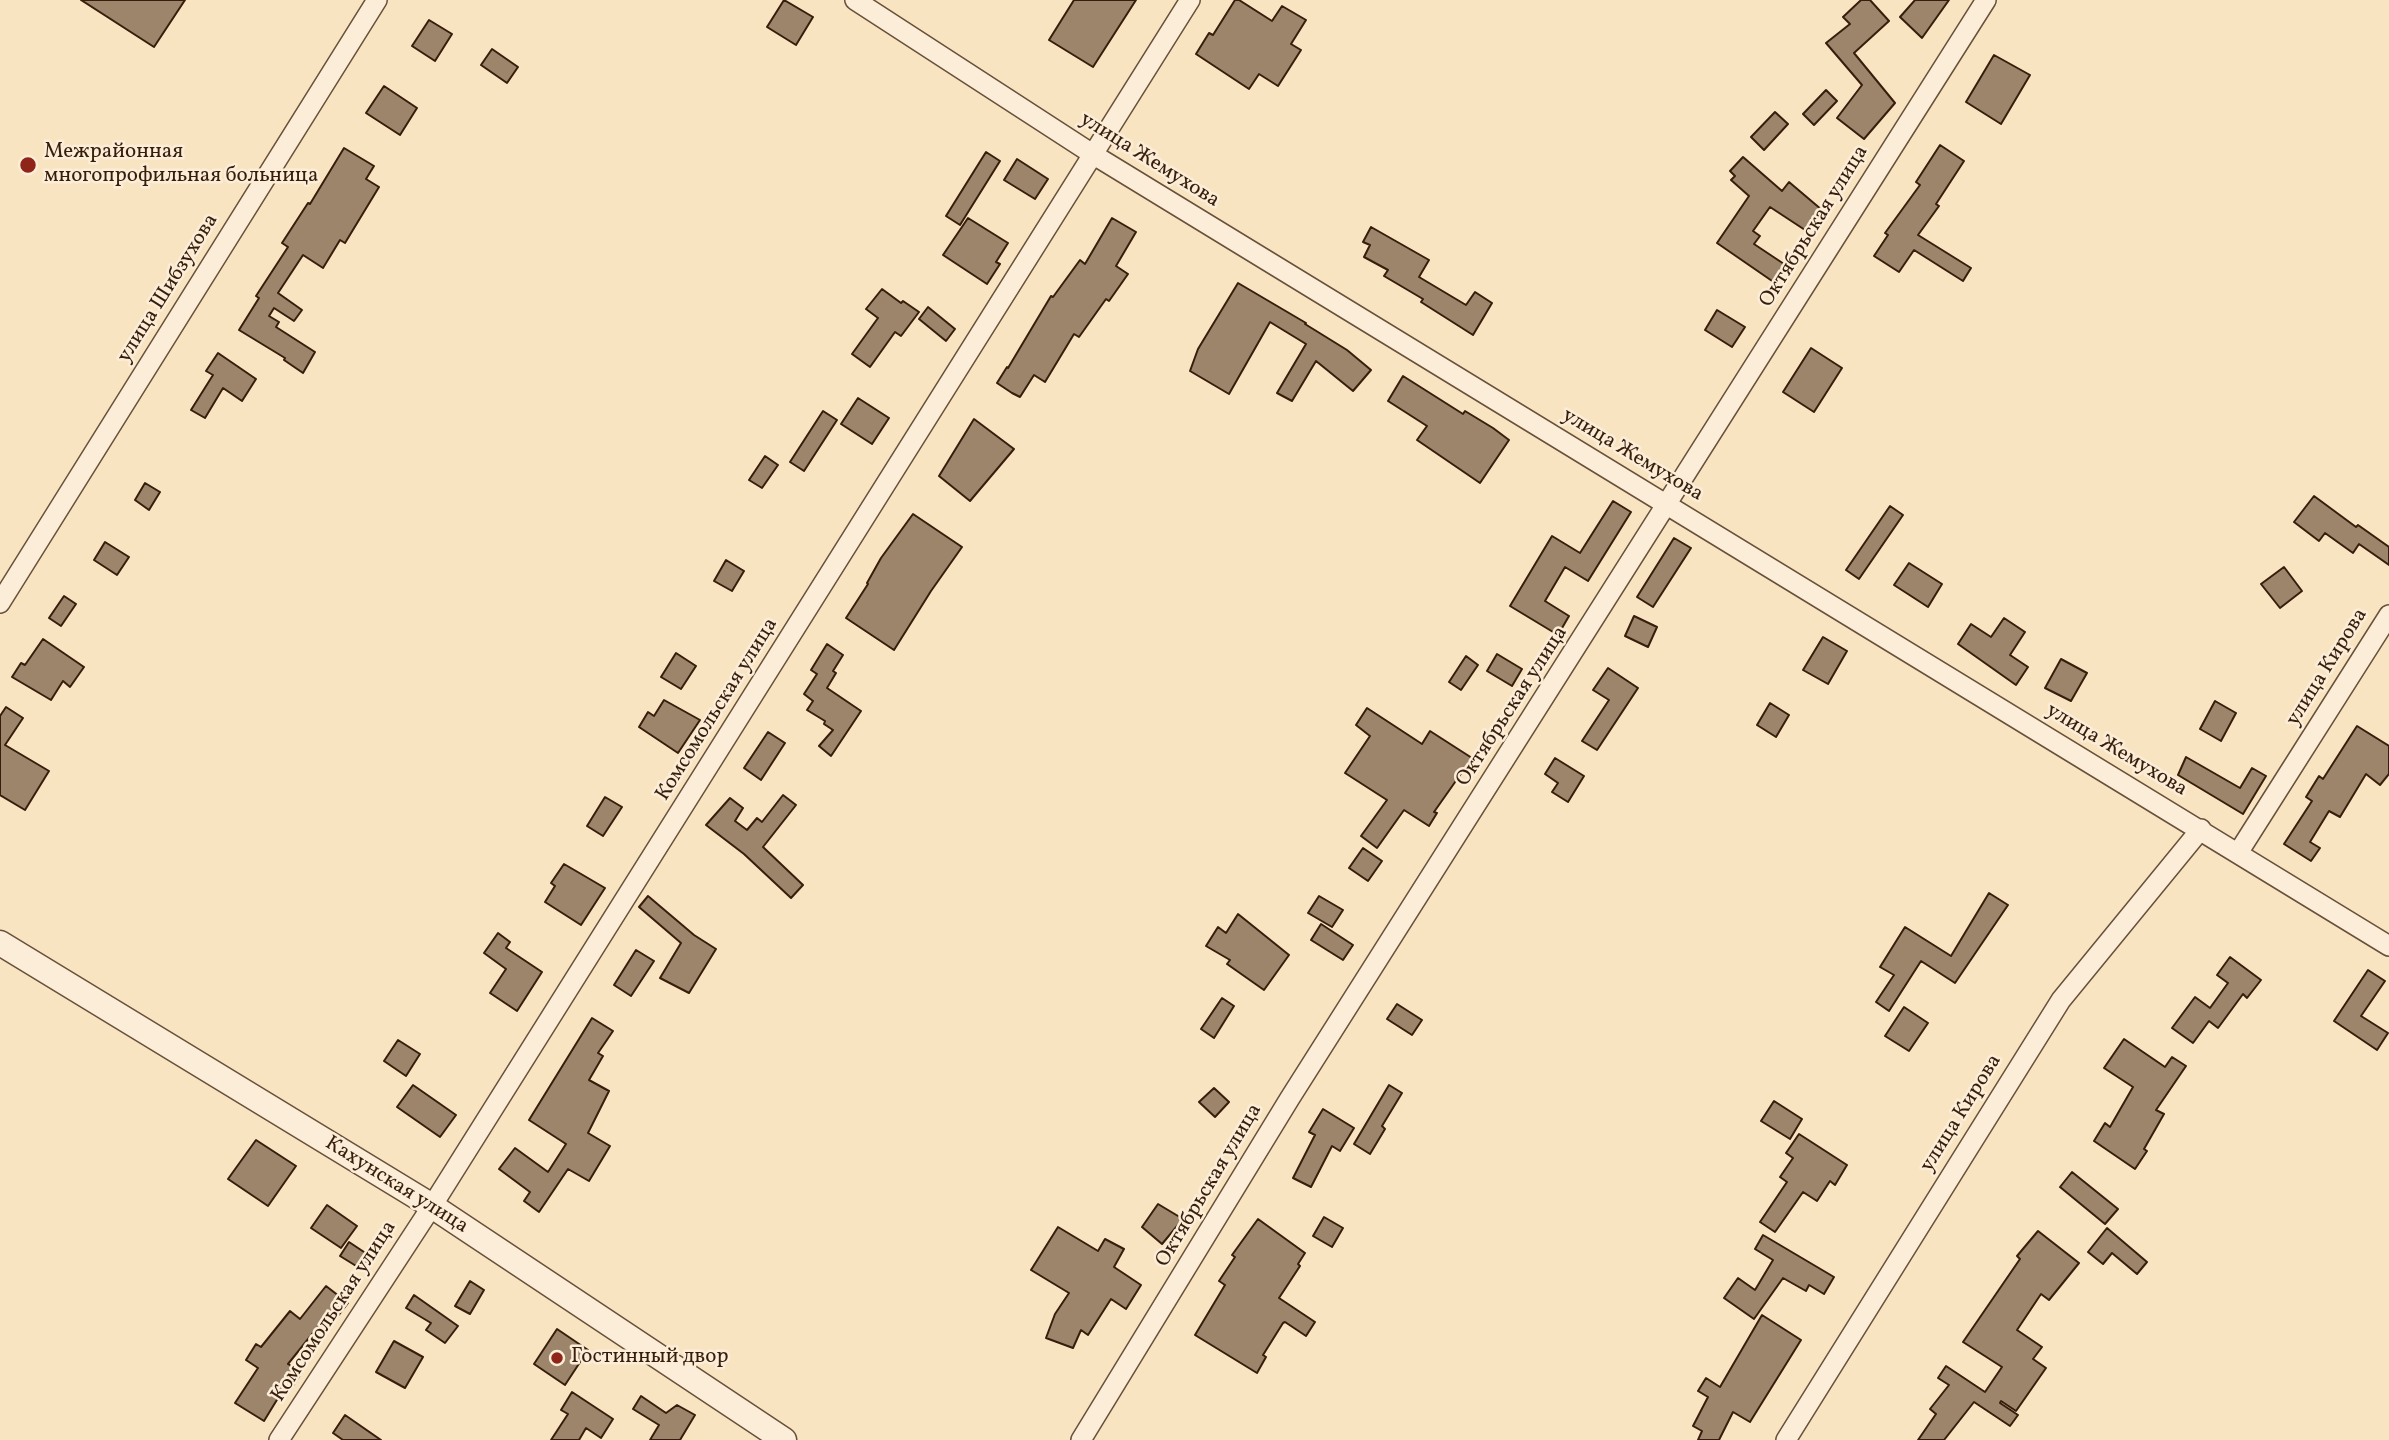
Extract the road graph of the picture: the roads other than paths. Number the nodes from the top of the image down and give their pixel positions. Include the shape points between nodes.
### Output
1 (377, 0) edge
2 (855, 0) edge
3 (1190, 0) edge
4 (1986, 0) edge
5 (1094, 155) junction
6 (1669, 504) junction
7 (0, 603) edge
8 (2389, 615) edge
9 (2201, 830) junction
10 (2238, 853) junction
11 (0, 943) edge
12 (2389, 946) edge
13 (432, 1206) junction
14 (279, 1440) edge
15 (784, 1440) edge
16 (1081, 1440) edge
17 (1786, 1440) edge

1 - 7 street, улица Шибзухова
2 - 5 street, улица Жемухова
3 - 5 street, Комсомольская улица
4 - 6 street, Октябрьская улица
5 - 6 street, улица Жемухова
5 - 13 street, Комсомольская улица
6 - 9 street, улица Жемухова
6 - 16 street, Октябрьская улица via 1290,1098
8 - 10 street, улица Кирова
9 - 10 street, улица Жемухова
9 - 17 street, улица Кирова via 2061,1000
10 - 12 street, улица Жемухова
11 - 13 street, Кахунская улица
13 - 14 street, Комсомольская улица
13 - 15 street, Кахунская улица

